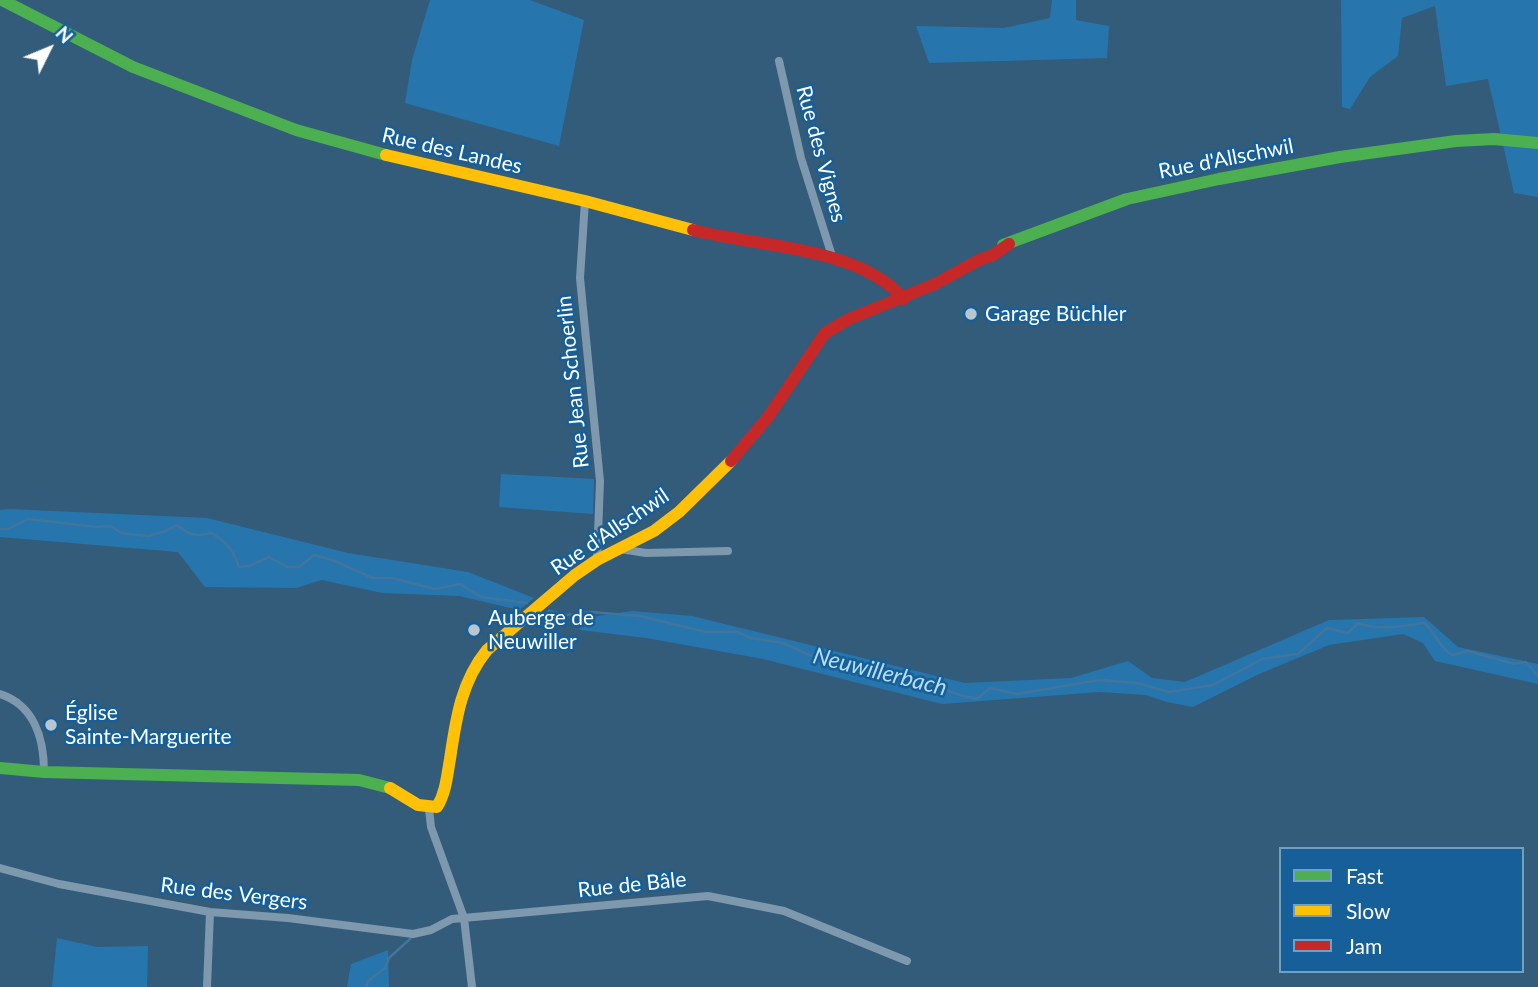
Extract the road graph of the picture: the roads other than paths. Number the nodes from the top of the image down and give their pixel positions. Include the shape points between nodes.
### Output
1 (2, 0) edge
2 (779, 61) dead end
3 (1538, 143) edge
4 (585, 201) junction
5 (832, 256) junction
6 (904, 299) junction
7 (620, 549) junction
8 (728, 551) dead end
9 (597, 560) junction
10 (0, 694) edge
11 (0, 768) edge
12 (44, 772) junction
13 (429, 809) junction
14 (0, 869) edge
15 (210, 912) junction
16 (464, 918) junction
17 (907, 961) dead end
18 (207, 987) edge
19 (472, 987) edge

1 - 4 street, Rue des Landes via 133,67 296,130
2 - 5 street, Rue des Vignes via 801,158
3 - 6 street, Rue d'Allschwil via 1457,141 1313,162 1126,199 1009,244
4 - 5 street, Rue des Landes via 727,239
4 - 9 street, Rue Jean Schoerlin via 580,278 600,481
5 - 6 street, Rue des Landes via 894,288
6 - 7 street, Rue d'Allschwil via 825,333 736,456 679,512
7 - 8 street via 646,553
7 - 9 street, Rue d'Allschwil
9 - 13 street, Rue d'Allschwil via 475,663 460,699 443,798
10 - 12 street via 15,699 31,715 44,754
11 - 12 street
12 - 13 street via 359,780 392,789
13 - 16 street via 431,827
14 - 15 street, Rue des Vergers
15 - 16 street, Rue des Vergers via 413,934
15 - 18 street
16 - 17 street, Rue de Bâle via 708,896 784,911
16 - 19 street

